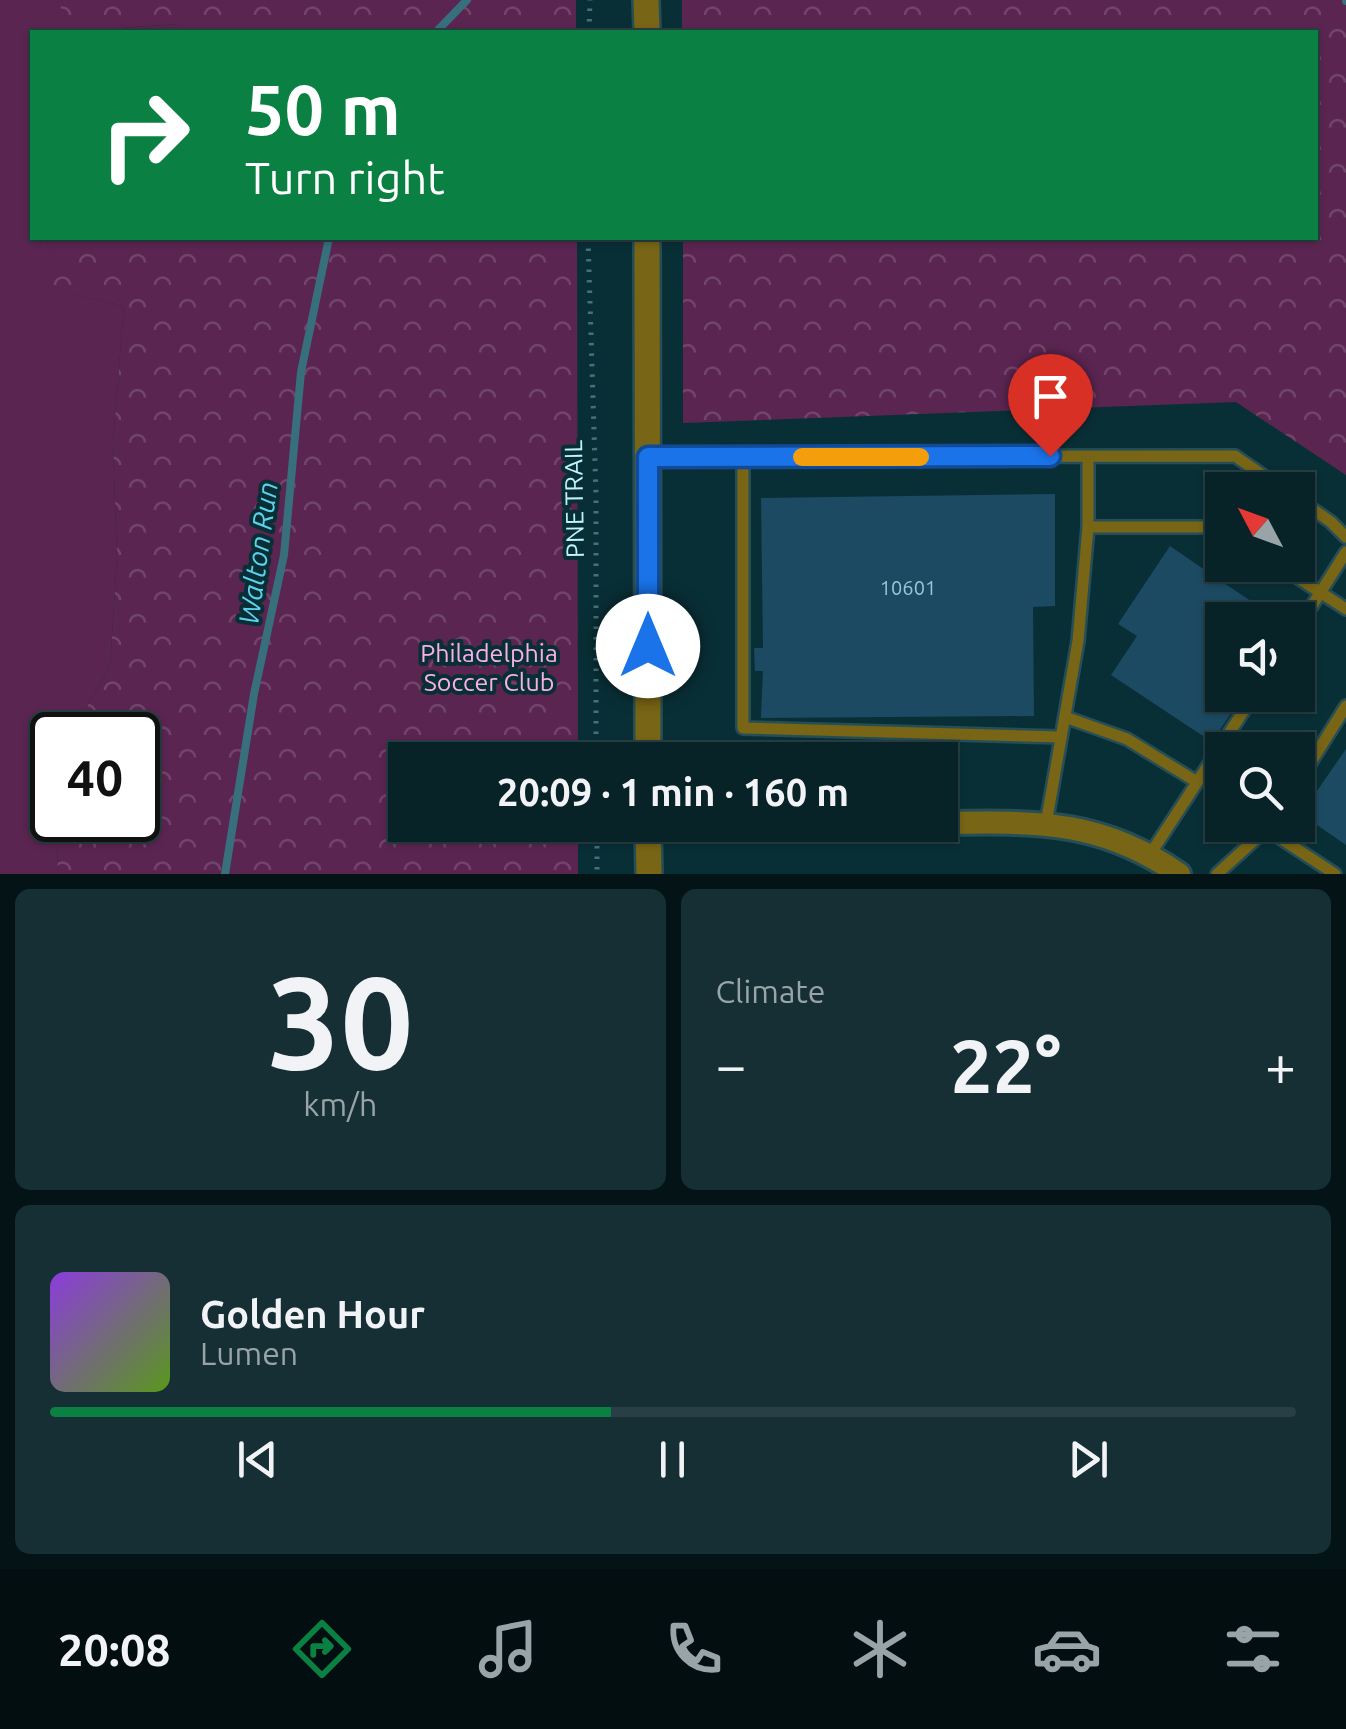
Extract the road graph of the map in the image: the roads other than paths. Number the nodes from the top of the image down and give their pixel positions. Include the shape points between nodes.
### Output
1 (646, 0) edge
2 (646, 30) edge
3 (647, 240) edge
4 (1088, 456) junction
5 (648, 457) junction
6 (743, 457) junction
7 (1258, 472) edge
8 (1315, 511) edge
9 (1088, 527) junction
10 (1205, 528) edge
11 (1346, 538) edge
12 (1346, 552) edge
13 (1304, 582) edge
14 (1320, 593) junction
15 (1314, 602) edge
16 (1346, 609) edge
17 (1346, 706) edge
18 (1243, 712) edge
19 (1065, 717) junction
20 (1061, 737) junction
21 (648, 742) edge
22 (1315, 756) edge
23 (1197, 782) junction
24 (958, 823) edge
25 (1046, 824) junction
26 (648, 842) edge
27 (1253, 842) edge
28 (1291, 842) edge
29 (1149, 856) junction
30 (648, 874) edge
31 (1178, 874) edge
32 (1217, 874) edge
33 (1335, 874) edge

1 - 2 street
3 - 5 street
4 - 6 lane
4 - 7 lane via 1235,456
4 - 9 lane
5 - 6 lane
5 - 21 street
6 - 20 lane via 744,728
8 - 11 lane
9 - 10 lane
9 - 19 lane
12 - 14 lane
13 - 14 lane
14 - 15 lane
14 - 16 lane
17 - 22 lane
18 - 23 lane
19 - 20 lane
19 - 23 lane via 1127,739
20 - 25 lane
23 - 29 lane
24 - 25 street
25 - 29 street via 1074,826
26 - 30 street
27 - 32 lane
28 - 33 lane
29 - 31 street

